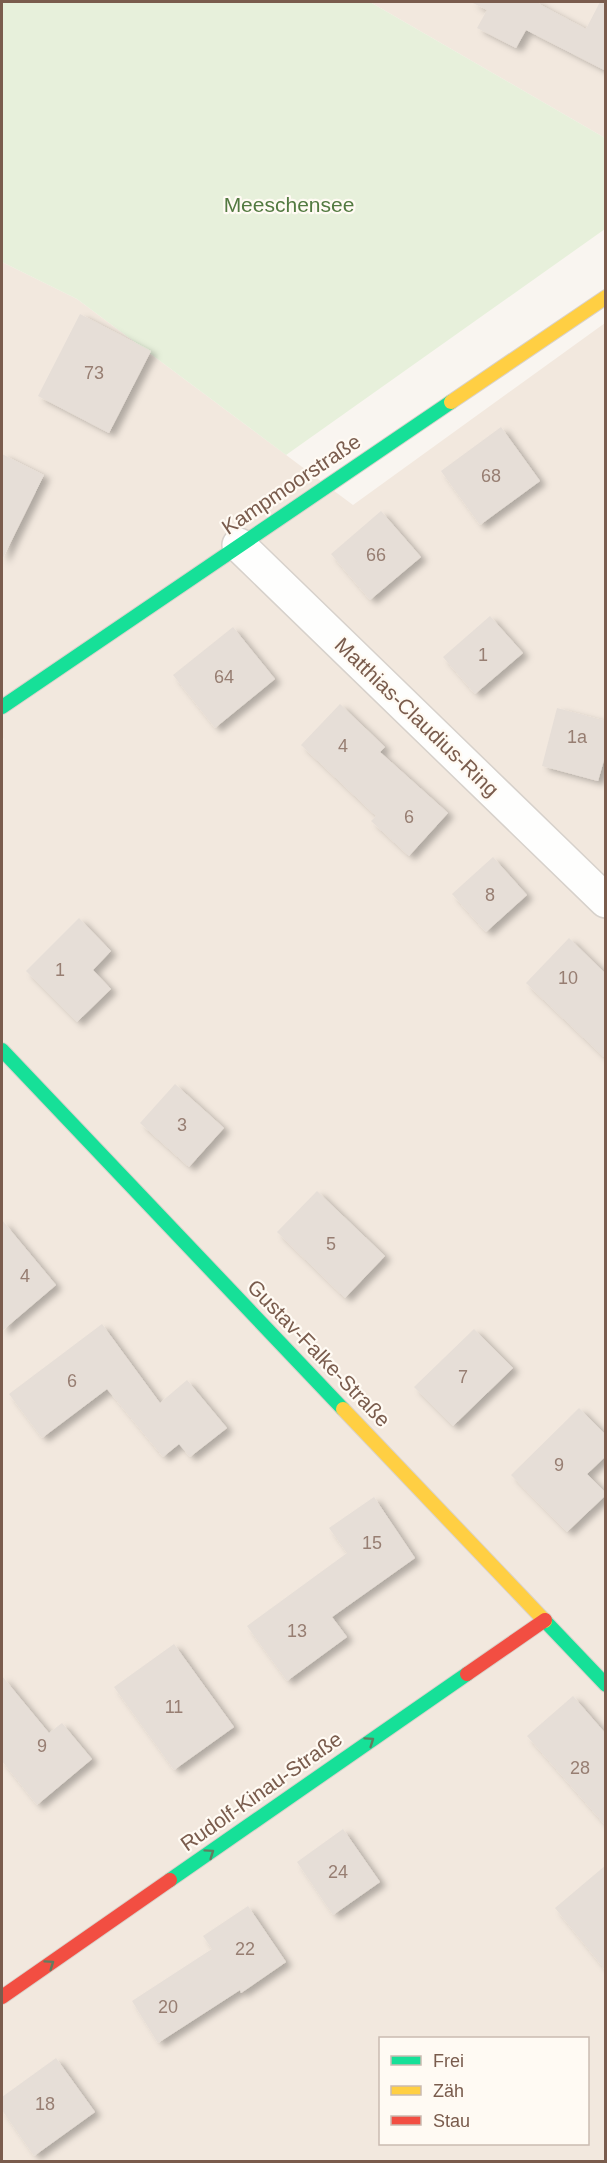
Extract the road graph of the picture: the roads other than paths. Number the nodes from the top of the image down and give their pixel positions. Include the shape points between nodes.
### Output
1 (606, 297) edge
2 (240, 545) junction
3 (2, 707) edge
4 (602, 889) edge
5 (2, 1050) edge
6 (545, 1620) junction
7 (606, 1685) edge
8 (2, 1997) edge

1 - 2 street, Kampmoorstraße
2 - 3 street, Kampmoorstraße
2 - 4 street, Matthias-Claudius-Ring
5 - 6 street, Gustav-Falke-Straße
6 - 7 street, Gustav-Falke-Straße
8 -> 6 street, Rudolf-Kinau-Straße

